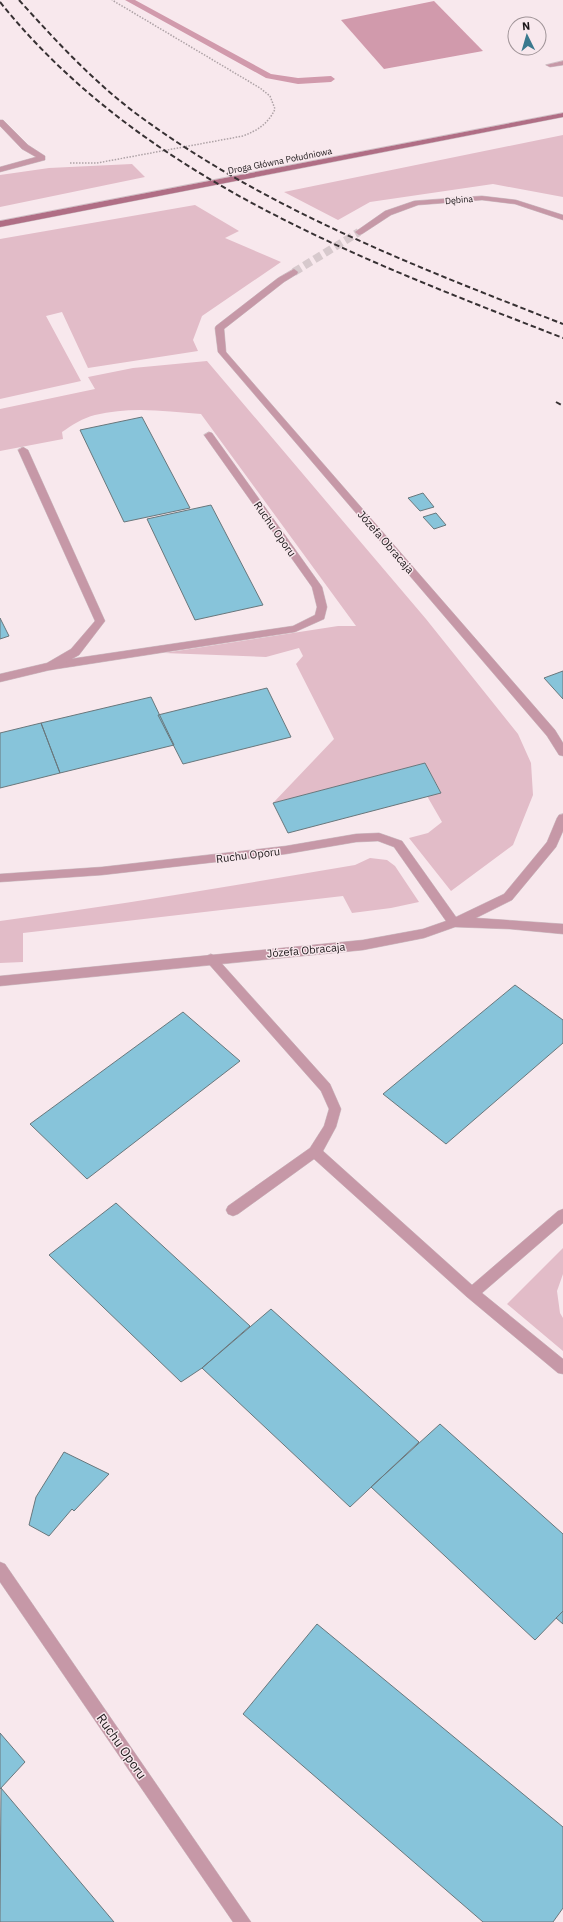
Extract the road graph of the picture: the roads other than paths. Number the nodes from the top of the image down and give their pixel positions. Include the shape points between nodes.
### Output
1 (563, 63) edge
2 (550, 65) dead end
3 (563, 115) edge
4 (0, 122) edge
5 (0, 170) edge
6 (563, 218) edge
7 (0, 224) edge
8 (358, 232) tunnel mouth
9 (294, 272) tunnel mouth
10 (209, 435) dead end
11 (23, 450) dead end
12 (50, 666) junction
13 (0, 678) edge
14 (563, 752) edge
15 (563, 818) edge
16 (0, 878) edge
17 (453, 922) junction
18 (563, 929) edge
19 (211, 959) junction
20 (0, 981) edge
21 (315, 1152) junction
22 (234, 1210) dead end
23 (563, 1214) edge
24 (472, 1293) junction
25 (563, 1368) edge
26 (0, 1569) edge
27 (244, 1922) edge

1 - 2 street
3 - 7 main road, Droga Główna Południowa
4 - 5 street via 25,147 42,158
6 - 8 street, Dębina via 516,202 482,198 417,203 388,213
9 - 14 street, Józefa Obracaja via 219,328 222,352 551,733
10 - 12 street, Ruchu Oporu via 317,588 322,607 320,617 295,629
11 - 12 street, Ruchu Oporu via 100,621 75,652
12 - 13 street, Ruchu Oporu
15 - 17 street, Józefa Obracaja via 552,844 508,897
16 - 17 street, Ruchu Oporu via 102,872 286,850 356,838 380,837 398,844
17 - 18 street
17 - 19 street, Józefa Obracaja via 424,933 363,945
19 - 20 street, Józefa Obracaja
19 - 21 street via 326,1088 335,1110 330,1127
21 - 22 street
21 - 24 street
23 - 24 street
24 - 25 street
26 - 27 street, Ruchu Oporu

